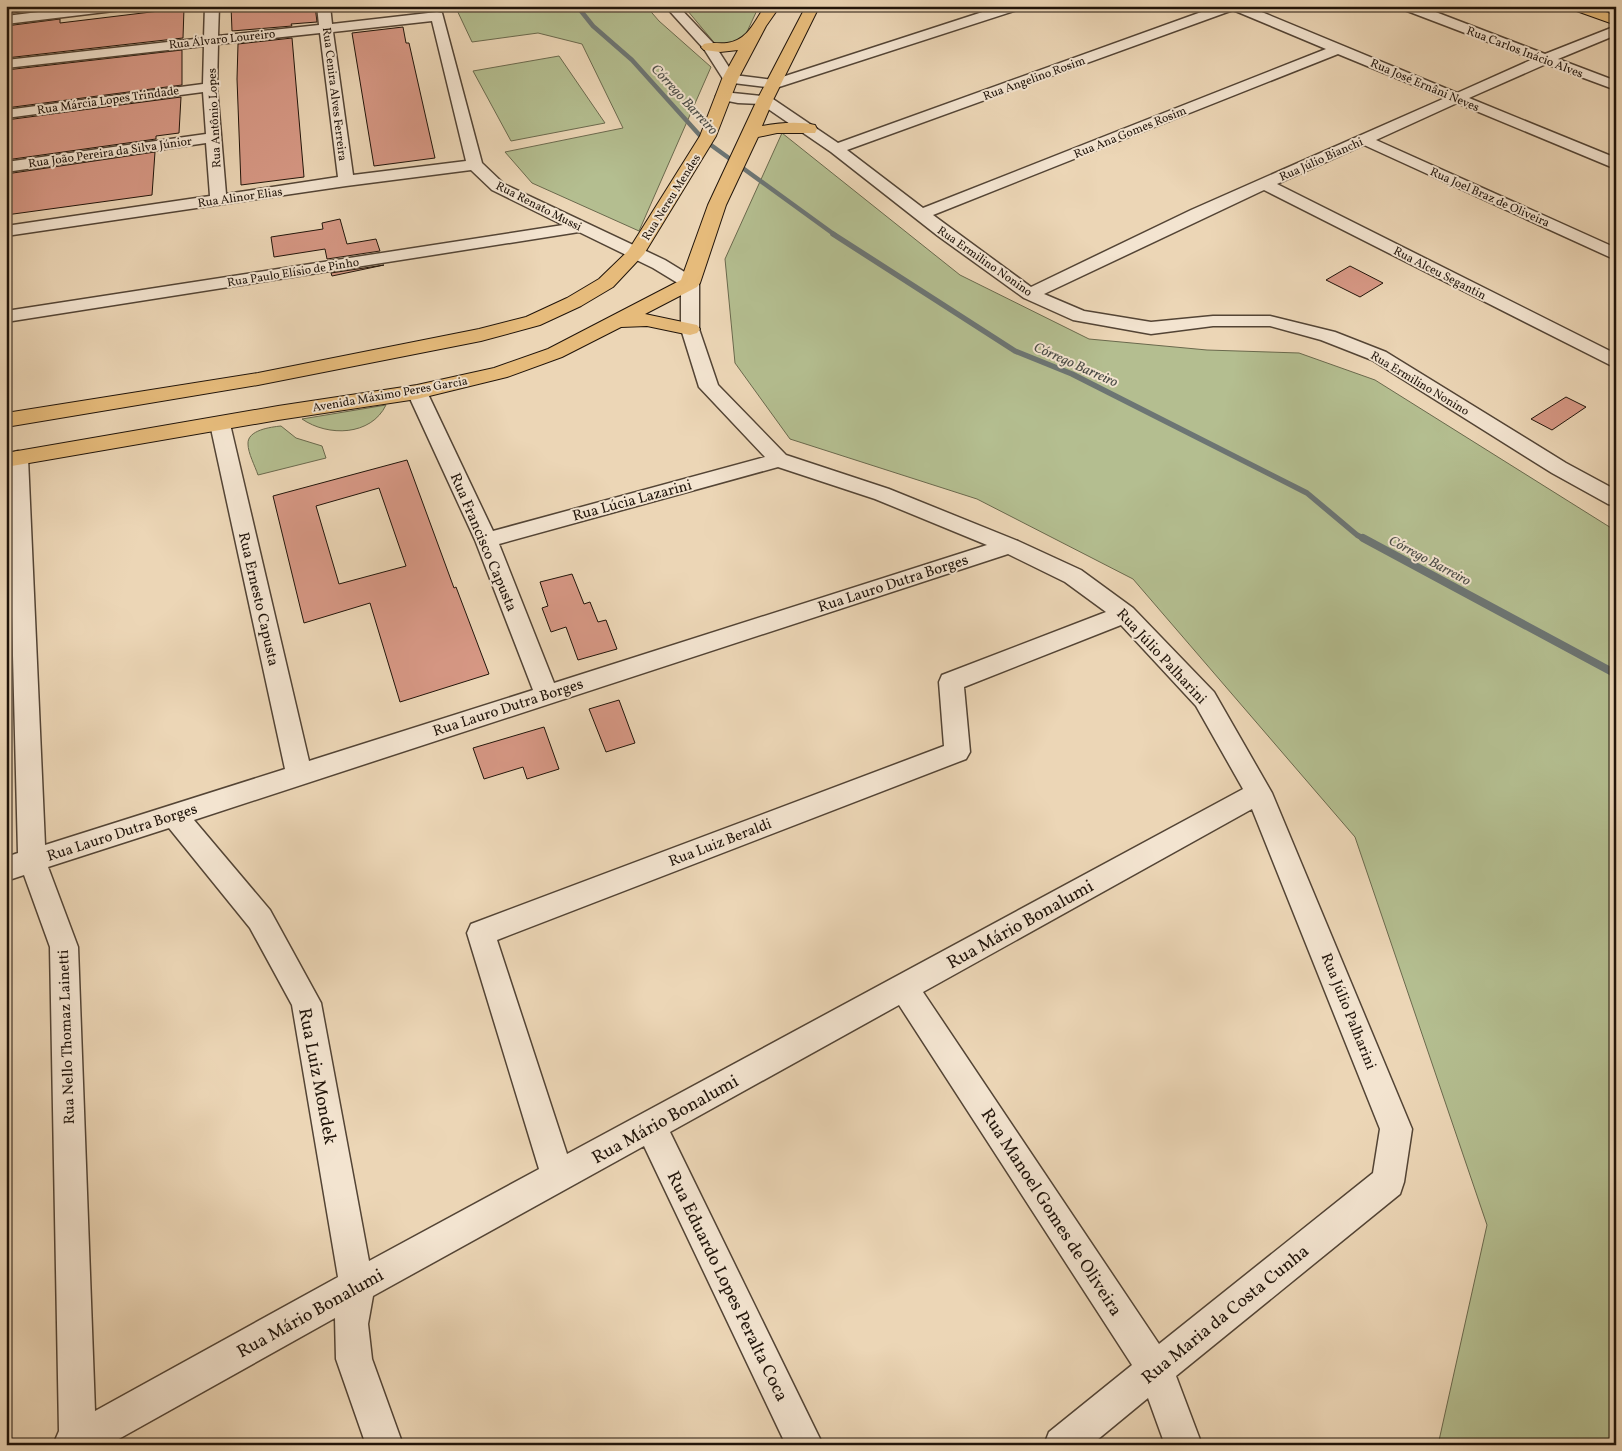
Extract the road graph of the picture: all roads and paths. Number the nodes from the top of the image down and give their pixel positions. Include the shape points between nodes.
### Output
1 (122, 6) edge
2 (212, 6) edge
3 (323, 6) edge
4 (671, 6) edge
5 (773, 6) edge
6 (815, 6) edge
7 (1016, 6) edge
8 (1233, 6) edge
9 (1407, 6) edge
10 (1576, 6) edge
11 (6, 20) edge
12 (1616, 21) edge
13 (327, 28) junction
14 (1616, 30) edge
15 (212, 40) junction
16 (750, 40) junction
17 (709, 47) junction
18 (1338, 49) junction
19 (1545, 59) junction
20 (785, 60) junction
21 (838, 63) junction
22 (6, 64) edge
23 (730, 79) junction
24 (774, 84) junction
25 (1616, 86) edge
26 (210, 87) junction
27 (723, 96) junction
28 (1457, 99) junction
29 (765, 100) junction
30 (6, 114) edge
31 (809, 130) junction
32 (752, 134) junction
33 (215, 137) junction
34 (1364, 140) junction
35 (836, 149) junction
36 (475, 164) junction
37 (1616, 164) edge
38 (6, 167) edge
39 (346, 181) junction
40 (1264, 184) junction
41 (218, 200) junction
42 (922, 214) junction
43 (580, 226) junction
44 (6, 231) edge
45 (635, 254) junction
46 (1616, 254) edge
47 (690, 283) junction
48 (1030, 294) junction
49 (6, 317) edge
50 (620, 321) junction
51 (690, 329) junction
52 (1616, 362) edge
53 (416, 392) junction
54 (6, 420) edge
55 (220, 424) junction
56 (12, 459) edge
57 (779, 460) junction
58 (1616, 498) edge
59 (486, 540) junction
60 (1010, 546) junction
61 (1125, 614) junction
62 (547, 695) junction
63 (299, 775) junction
64 (1260, 792) junction
65 (174, 815) junction
66 (19, 865) edge
67 (904, 988) junction
68 (651, 1127) junction
69 (558, 1177) junction
70 (1388, 1182) joint
71 (357, 1286) junction
72 (1156, 1370) junction
73 (75, 1444) edge
74 (385, 1445) edge
75 (805, 1445) edge
76 (1062, 1445) edge
77 (1184, 1445) edge

1 - 11 street
2 - 15 street, Rua Antônio Lopes
3 - 13 street, Rua Cenira Alves Ferreira
4 - 17 street
5 - 16 main road, Rua Nereu Mendes
6 - 20 main road
7 - 21 street
8 - 18 street, Rua José Ernâni Neves
8 - 35 street, Rua Angelino Rosim
9 - 19 street, Rua Carlos Inácio Alves
10 - 12 main road
13 - 15 street, Rua Álvaro Loureiro
13 - 36 street, Rua Álvaro Loureiro via 437,16
13 - 39 street, Rua Cenira Alves Ferreira
14 - 19 street, Rua Júlio Bianchi
15 - 22 street, Rua Álvaro Loureiro
15 - 26 street, Rua Antônio Lopes
16 - 17 main road via 729,48
16 - 23 main road, Rua Nereu Mendes
17 - 23 street
18 - 28 street, Rua José Ernâni Neves
18 - 42 street, Rua Ana Gomes Rosim
19 - 25 street, Rua Carlos Inácio Alves
19 - 28 street, Rua Júlio Bianchi
20 - 21 street via 800,66
20 - 24 main road
21 - 24 street
23 - 24 street
23 - 27 main road, Rua Nereu Mendes
24 - 29 main road
26 - 30 street, Rua Márcia Lopes Trindade
26 - 33 street, Rua Antônio Lopes
27 - 29 street
27 - 45 main road, Rua Nereu Mendes via 708,136
28 - 34 street, Rua Júlio Bianchi
28 - 37 street, Rua José Ernâni Neves
29 - 31 street, Rua Ermilino Nonino
29 - 32 main road
31 - 32 main road via 782,128
31 - 35 street, Rua Ermilino Nonino
32 - 47 main road via 717,205
33 - 38 street, Rua João Pereira da Silva Júnior
33 - 41 street, Rua Antônio Lopes
34 - 40 street, Rua Júlio Bianchi
34 - 46 street, Rua Joel Braz de Oliveira
35 - 42 street, Rua Ermilino Nonino
36 - 39 street, Rua Alinor Elias
36 - 43 street, Rua Renato Mussi via 498,187
39 - 41 street, Rua Alinor Elias
40 - 48 street, Rua Júlio Bianchi
40 - 52 street, Rua Alceu Segantin
41 - 44 street, Rua Alinor Elias
42 - 48 street, Rua Ermilino Nonino
43 - 45 street, Rua Renato Mussi
43 - 49 street, Rua Paulo Elísio de Pinho
45 - 47 street, Rua Renato Mussi
45 - 54 main road via 606,283 589,294 553,312 511,327 258,379
47 - 50 main road, Avenida Máximo Peres Garcia
47 - 51 street, Rua Júlio Palharini
48 - 58 street, Rua Ermilino Nonino via 1079,316 1151,328 1213,321 1270,321 1328,336 1380,356 1559,468
50 - 51 main road via 667,322
50 - 53 main road, Avenida Máximo Peres Garcia via 556,354 528,364
51 - 57 street, Rua Júlio Palharini via 709,387
53 - 55 main road, Avenida Máximo Peres Garcia
53 - 59 street, Rua Francisco Capusta
55 - 56 main road, Avenida Máximo Peres Garcia
55 - 63 street, Rua Ernesto Capusta
56 - 66 street, Rua Nello Thomaz Lainetti
57 - 59 street, Rua Lúcia Lazarini
57 - 60 street, Rua Júlio Palharini via 882,494
59 - 62 street, Rua Francisco Capusta
60 - 61 street, Rua Júlio Palharini via 1073,576
60 - 62 street, Rua Lauro Dutra Borges
61 - 64 street, Rua Júlio Palharini via 1205,699
61 - 69 street, Rua Luiz Beraldi via 951,682 957,752 481,933
62 - 63 street, Rua Lauro Dutra Borges
63 - 65 street, Rua Lauro Dutra Borges
64 - 67 street, Rua Mário Bonalumi
64 - 70 street, Rua Júlio Palharini via 1396,1129
65 - 66 street, Rua Lauro Dutra Borges
65 - 71 street, Rua Luiz Mondek via 260,918 306,1003
66 - 73 street, Rua Nello Thomaz Lainetti via 64,946
67 - 68 street, Rua Mário Bonalumi
67 - 72 street, Rua Manoel Gomes de Oliveira
68 - 69 street, Rua Mário Bonalumi
68 - 75 street, Rua Eduardo Lopes Peralta Coca
69 - 71 street, Rua Mário Bonalumi
70 - 72 street, Rua Maria da Costa Cunha
71 - 73 street, Rua Mário Bonalumi
71 - 74 street, Rua Luiz Mondek via 351,1324 354,1359
72 - 76 street, Rua Maria da Costa Cunha
72 - 77 street, Rua Manoel Gomes de Oliveira

